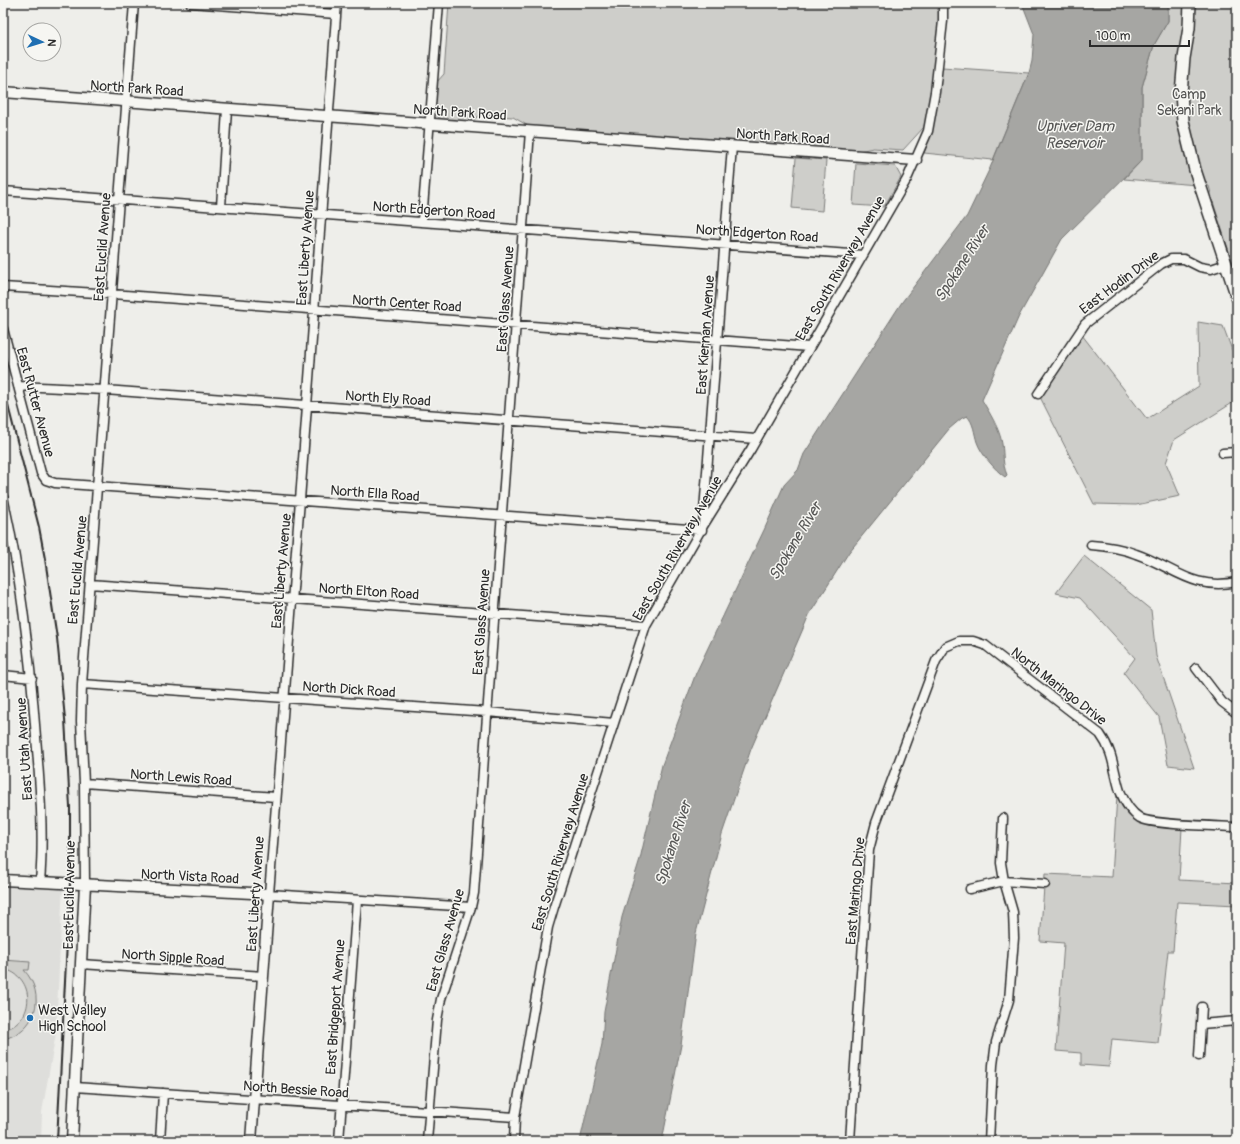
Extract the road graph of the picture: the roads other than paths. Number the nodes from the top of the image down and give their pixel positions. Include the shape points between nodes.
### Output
1 (134, 3) edge
2 (190, 3) edge
3 (337, 3) edge
4 (439, 3) edge
5 (943, 3) edge
6 (1190, 3) edge
7 (336, 14) junction
8 (3, 92) edge
9 (127, 101) junction
10 (227, 109) junction
11 (329, 116) junction
12 (430, 124) junction
13 (530, 131) junction
14 (732, 146) junction
15 (916, 160) junction
16 (3, 191) edge
17 (120, 200) junction
18 (221, 207) junction
19 (321, 214) junction
20 (422, 222) junction
21 (523, 229) junction
22 (724, 244) junction
23 (863, 254) junction
24 (1226, 264) junction
25 (3, 287) edge
26 (112, 294) junction
27 (1237, 297) edge
28 (314, 309) junction
29 (516, 325) junction
30 (3, 329) edge
31 (717, 340) junction
32 (809, 347) junction
33 (18, 386) junction
34 (105, 390) junction
35 (1038, 394) dead end
36 (307, 405) junction
37 (509, 420) junction
38 (710, 435) junction
39 (756, 439) junction
40 (1237, 452) edge
41 (1223, 453) dead end
42 (46, 480) joint
43 (98, 485) junction
44 (3, 497) edge
45 (300, 500) junction
46 (502, 515) junction
47 (702, 528) junction
48 (1091, 545) dead end
49 (1237, 582) edge
50 (90, 584) junction
51 (292, 599) junction
52 (495, 613) junction
53 (646, 625) junction
54 (959, 641) joint
55 (1196, 668) dead end
56 (3, 675) edge
57 (32, 678) junction
58 (82, 684) junction
59 (285, 698) junction
60 (487, 712) junction
61 (1237, 712) edge
62 (614, 723) junction
63 (84, 783) junction
64 (276, 797) junction
65 (1003, 818) dead end
66 (1237, 827) edge
67 (3, 880) edge
68 (1004, 881) junction
69 (40, 882) junction
70 (85, 884) junction
71 (1045, 884) dead end
72 (970, 889) dead end
73 (269, 894) junction
74 (357, 900) junction
75 (471, 907) junction
76 (81, 964) junction
77 (263, 976) junction
78 (1202, 1007) dead end
79 (1237, 1021) edge
80 (1201, 1024) junction
81 (1199, 1056) dead end
82 (75, 1087) junction
83 (163, 1093) junction
84 (254, 1099) junction
85 (341, 1105) junction
86 (429, 1110) junction
87 (515, 1116) junction
88 (72, 1141) edge
89 (160, 1141) edge
90 (251, 1141) edge
91 (339, 1141) edge
92 (427, 1141) edge
93 (514, 1141) edge
94 (850, 1141) edge
95 (989, 1141) edge

1 - 9 street, East Euclid Avenue
2 - 7 street
3 - 7 street, East Liberty Avenue
4 - 12 street
5 - 15 street, East South Riverway Avenue via 935,92 928,131
6 - 24 main road via 1181,93 1183,121 1195,170
7 - 11 street, East Liberty Avenue
8 - 9 street, North Park Road
9 - 10 street, North Park Road
9 - 17 street, East Euclid Avenue
10 - 11 street, North Park Road
10 - 18 street
11 - 12 street, North Park Road
11 - 19 street, East Liberty Avenue
12 - 13 street, North Park Road
12 - 20 street
13 - 14 street, North Park Road
13 - 21 street, East Glass Avenue
14 - 15 street, North Park Road
14 - 22 street, East Kiernan Avenue
15 - 23 street, East South Riverway Avenue
16 - 17 street, North Edgerton Road
17 - 18 street, North Edgerton Road
17 - 26 street, East Euclid Avenue
18 - 19 street, North Edgerton Road
19 - 20 street, North Edgerton Road
19 - 28 street, East Liberty Avenue
20 - 21 street, North Edgerton Road
21 - 22 street, North Edgerton Road
21 - 29 street, East Glass Avenue
22 - 23 street, North Edgerton Road
22 - 31 street, East Kiernan Avenue
23 - 32 street, East South Riverway Avenue
24 - 27 main road
24 - 35 street, East Hodin Drive via 1211,269 1184,259 1172,259 1161,264 1085,324
25 - 26 street, North Center Road
26 - 28 street, North Center Road
26 - 34 street, East Euclid Avenue
28 - 29 street, North Center Road
28 - 36 street, East Liberty Avenue
29 - 31 street, North Center Road
29 - 37 street, East Glass Avenue
30 - 33 street, East Rutter Avenue
31 - 32 street, North Center Road
31 - 38 street, East Kiernan Avenue
32 - 39 street, East South Riverway Avenue
33 - 34 street, North Ely Road
33 - 42 street, East Rutter Avenue via 41,473
34 - 36 street, North Ely Road
34 - 43 street, East Euclid Avenue
36 - 37 street, North Ely Road
36 - 45 street, East Liberty Avenue
37 - 38 street, North Ely Road
37 - 46 street, East Glass Avenue
38 - 39 street, North Ely Road
38 - 47 street, East Kiernan Avenue
39 - 47 street, East South Riverway Avenue
40 - 41 street
42 - 43 street, North Ella Road via 55,483
43 - 45 street, North Ella Road
43 - 50 street, East Euclid Avenue
44 - 57 street, East Utah Avenue via 19,577
45 - 46 street, North Ella Road
45 - 51 street, East Liberty Avenue
46 - 47 street, North Ella Road
46 - 52 street, East Glass Avenue
47 - 53 street, East South Riverway Avenue
48 - 49 street via 1109,546 1137,554 1194,581 1212,584
50 - 51 street, North Elton Road
50 - 58 street, East Euclid Avenue
51 - 52 street, North Elton Road
51 - 59 street, East Liberty Avenue
52 - 53 street, North Elton Road
52 - 60 street, East Glass Avenue
53 - 62 street, East South Riverway Avenue
54 - 66 street, North Maringo Drive via 973,641 985,645 1100,734 1107,744 1120,791 1128,807 1140,819
54 - 94 street, East Maringo Drive via 945,647 936,661 876,823 869,850
55 - 61 street via 1222,702
56 - 57 street
57 - 69 street, East Utah Avenue via 39,778
58 - 59 street, North Dick Road
58 - 63 street, East Euclid Avenue
59 - 60 street, North Dick Road
59 - 64 street, East Liberty Avenue
60 - 62 street, North Dick Road
60 - 75 street, East Glass Avenue
62 - 87 street, East South Riverway Avenue via 548,927
63 - 64 street, North Lewis Road
63 - 70 street, East Euclid Avenue
64 - 73 street, East Liberty Avenue
65 - 68 street via 1001,863
67 - 69 street, North Vista Road
68 - 71 street
68 - 72 street
68 - 95 street via 1013,912 1014,938 1009,1000 996,1042 993,1065
69 - 70 street, North Vista Road
70 - 73 street, North Vista Road
70 - 76 street, East Euclid Avenue
73 - 74 street, North Vista Road
73 - 77 street, East Liberty Avenue
74 - 75 street, North Vista Road
74 - 85 street, East Bridgeport Avenue
75 - 86 street, East Glass Avenue via 437,1020
76 - 77 street, North Sipple Road
76 - 82 street, East Euclid Avenue
77 - 84 street, East Liberty Avenue
78 - 80 street
79 - 80 street
80 - 81 street
82 - 83 street, North Bessie Road
82 - 88 street, East Euclid Avenue
83 - 84 street, North Bessie Road
83 - 89 street
84 - 85 street, North Bessie Road
84 - 90 street, East Liberty Avenue
85 - 86 street, North Bessie Road
85 - 91 street, East Bridgeport Avenue
86 - 87 street, North Bessie Road
86 - 92 street, East Glass Avenue
87 - 93 street, East South Riverway Avenue

